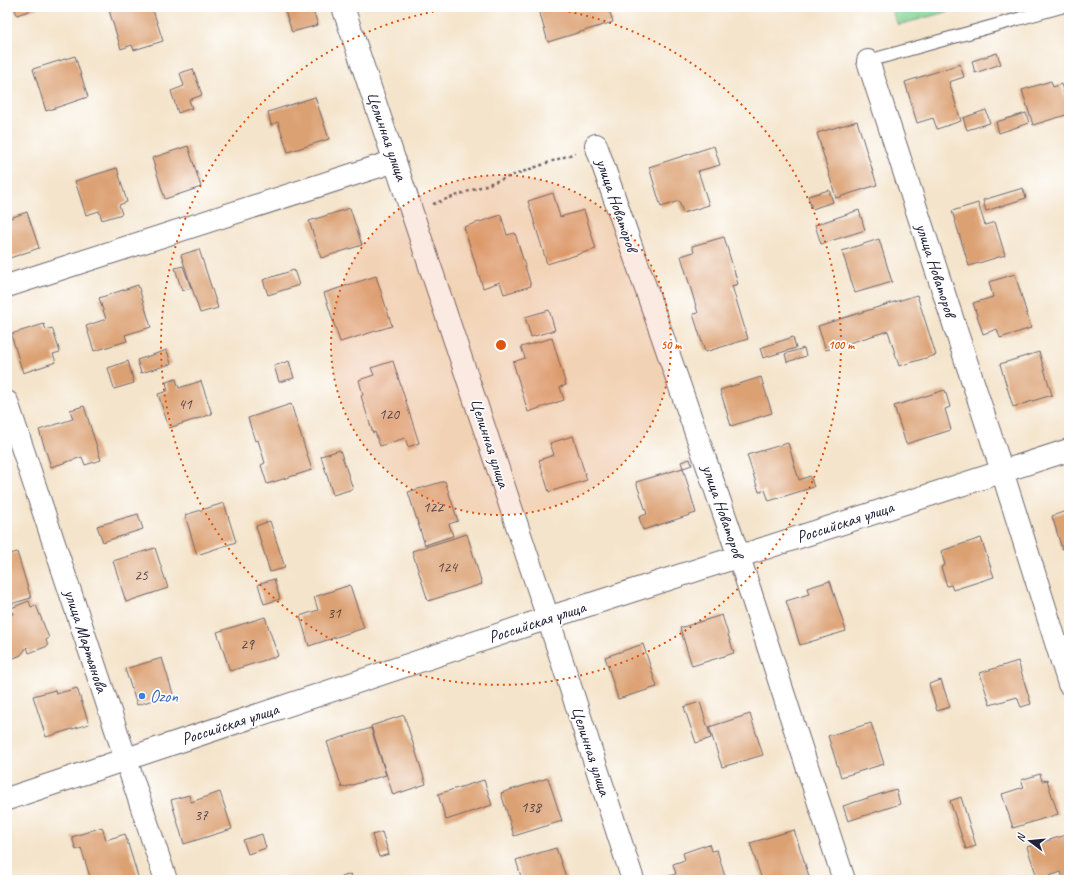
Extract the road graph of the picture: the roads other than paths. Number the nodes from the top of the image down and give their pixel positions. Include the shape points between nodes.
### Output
1 (343, 7) edge
2 (1061, 7) edge
3 (868, 61) joint
4 (596, 145) road end
5 (395, 161) junction
6 (7, 286) edge
7 (7, 402) edge
8 (1069, 450) edge
9 (1002, 471) junction
10 (739, 557) junction
11 (548, 618) junction
12 (1069, 684) edge
13 (125, 759) junction
14 (7, 799) edge
15 (166, 880) edge
16 (634, 880) edge
17 (844, 880) edge

1 - 5 street, Целинная улица
2 - 3 lane
3 - 9 street, улица Новаторов
4 - 10 street, улица Новаторов
5 - 6 street
5 - 11 street, Целинная улица
7 - 13 street, улица Мартьянова
8 - 9 street, Российская улица
9 - 10 street, Российская улица
9 - 12 street, улица Новаторов
10 - 11 street, Российская улица
10 - 17 street, улица Новаторов
11 - 13 street, Российская улица
11 - 16 street, Целинная улица
13 - 14 street, Российская улица
13 - 15 street, улица Мартьянова

